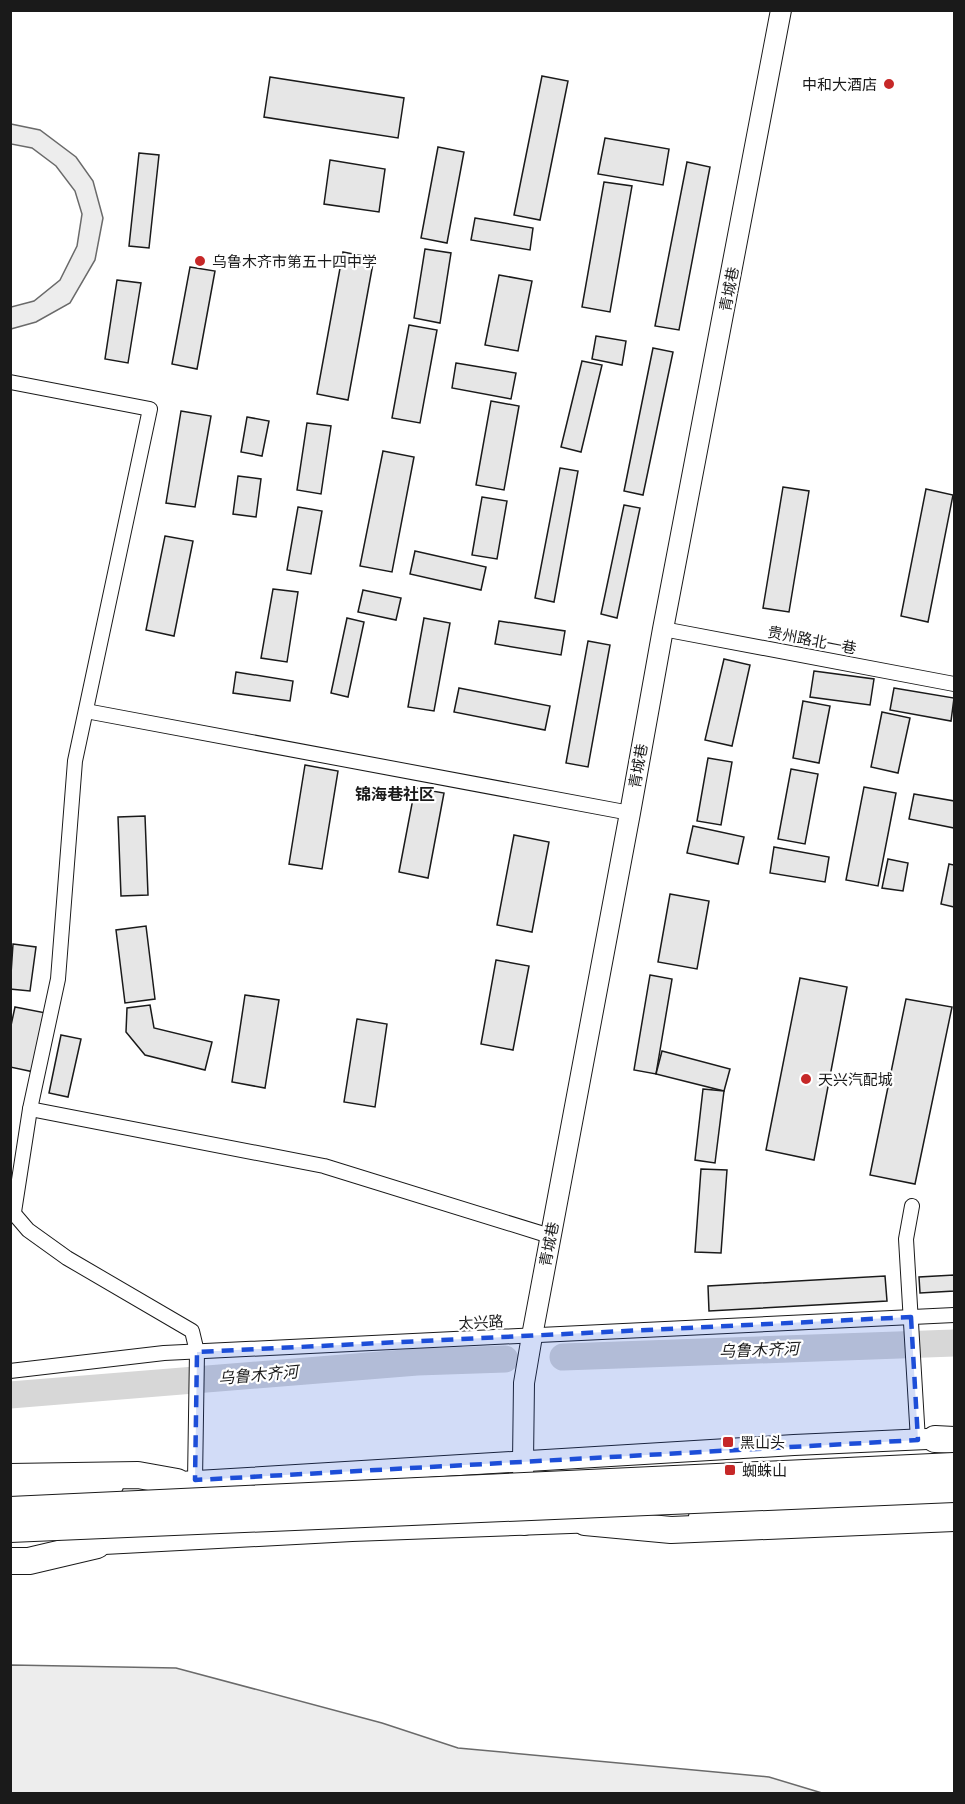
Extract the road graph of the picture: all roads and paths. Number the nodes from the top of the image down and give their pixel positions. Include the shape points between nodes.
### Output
1 (782, 10) edge
2 (10, 382) edge
3 (663, 629) junction
4 (954, 684) edge
5 (86, 711) junction
6 (630, 813) junction
7 (30, 1108) junction
8 (912, 1206) dead end
9 (12, 1210) edge
10 (550, 1236) junction
11 (954, 1315) edge
12 (911, 1323) junction
13 (532, 1336) junction
14 (197, 1352) junction
15 (10, 1371) edge
16 (940, 1439) edge
17 (523, 1461) junction
18 (954, 1466) edge
19 (10, 1478) edge
20 (186, 1481) junction
21 (954, 1489) edge
22 (10, 1494) edge
23 (954, 1505) edge
24 (10, 1510) edge
25 (954, 1518) edge
26 (585, 1522) junction
27 (524, 1525) junction
28 (10, 1529) edge
29 (97, 1545) joint
30 (17, 1557) edge

1 - 3 main road, 青城巷
2 - 5 street via 150,409
3 - 4 street, 贵州路北一巷
3 - 6 main road, 青城巷
5 - 6 street
5 - 7 street via 75,761 58,980
6 - 10 main road, 青城巷
7 - 9 street
7 - 10 street via 324,1166
8 - 12 street via 906,1239
9 - 14 street via 28,1230 67,1258 192,1331
10 - 13 main road, 青城巷
11 - 12 street, 太兴路
12 - 13 street, 太兴路
12 - 16 street via 914,1355
13 - 14 street, 太兴路
13 - 17 main road, 青城巷 via 524,1383
14 - 15 street, 太兴路
14 - 20 street
16 - 17 main road
17 - 20 main road
17 - 27 main road, 青城巷
18 - 24 highway, bridge
19 - 20 highway via 138,1475
20 - 22 main road
21 - 28 highway, bridge
23 - 26 main road
25 - 26 highway via 671,1530
26 - 27 main road
27 - 29 main road
29 - 30 highway

